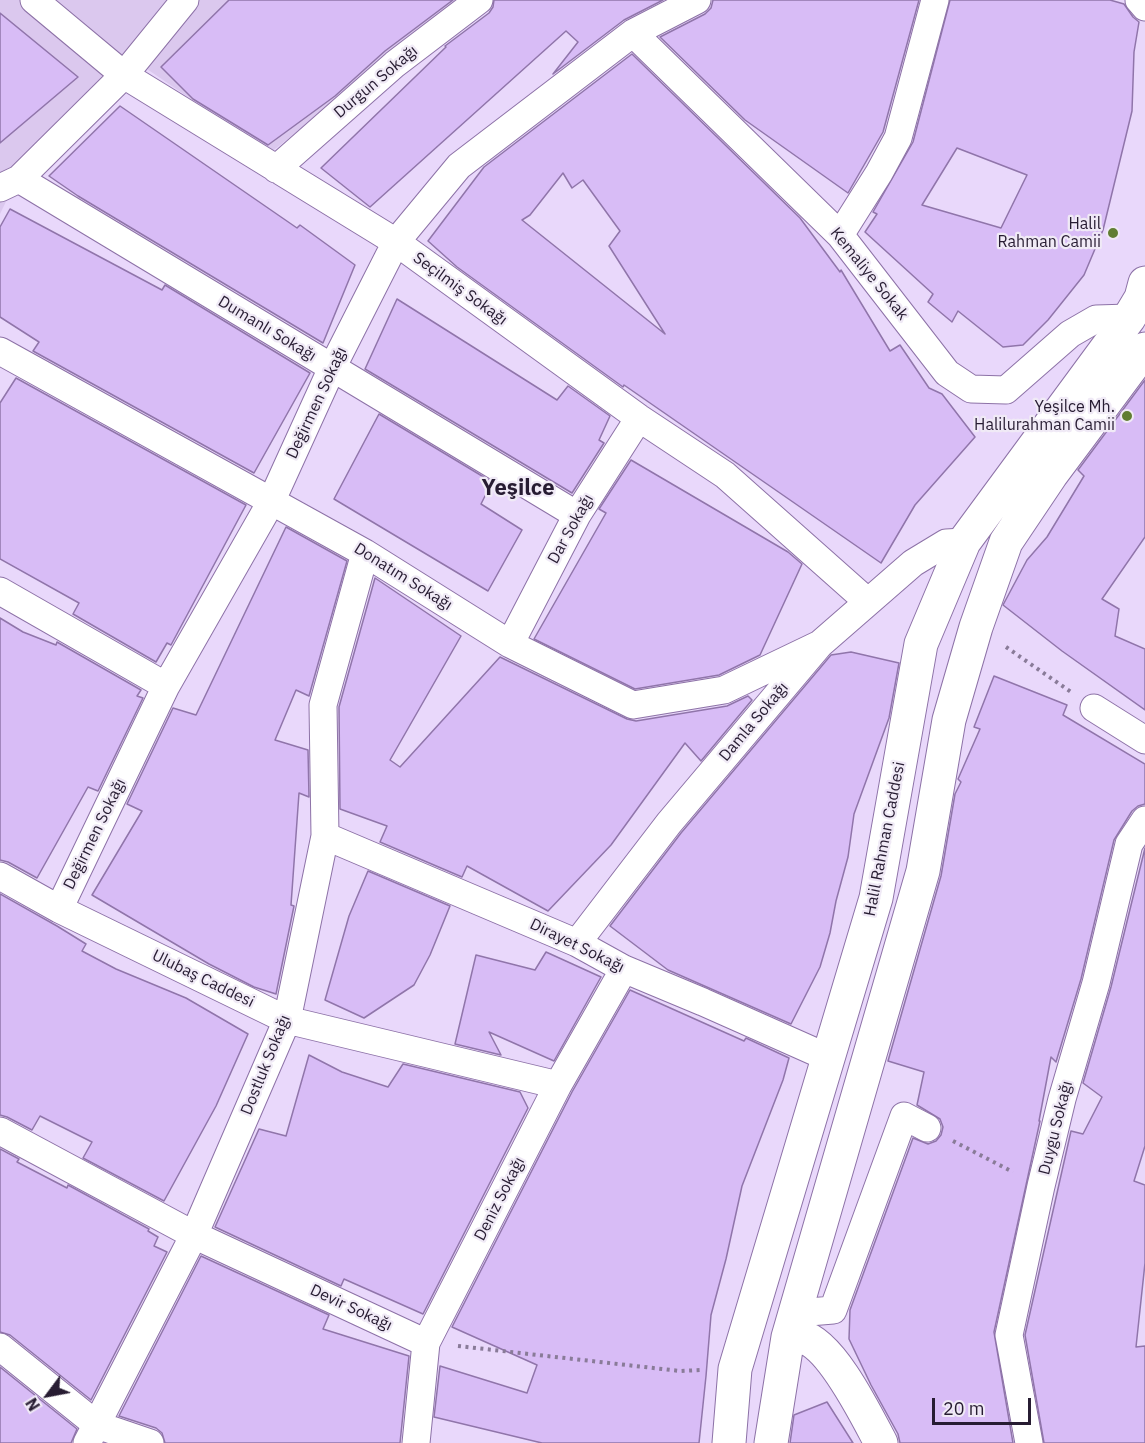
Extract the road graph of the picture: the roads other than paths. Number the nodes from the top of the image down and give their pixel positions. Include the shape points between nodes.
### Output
1 (34, 0) edge
2 (184, 0) edge
3 (479, 0) edge
4 (697, 0) edge
5 (935, 0) edge
6 (1139, 0) edge
7 (1145, 7) edge
8 (633, 33) junction
9 (124, 75) junction
10 (276, 168) junction
11 (10, 183) edge
12 (840, 235) junction
13 (396, 242) junction
14 (1145, 283) edge
15 (1129, 318) junction
16 (1145, 349) edge
17 (0, 351) edge
18 (332, 368) junction
19 (639, 418) junction
20 (271, 502) junction
21 (577, 515) junction
22 (964, 542) junction
23 (365, 553) junction
24 (0, 591) edge
25 (868, 602) junction
26 (510, 644) junction
27 (820, 644) junction
28 (166, 686) junction
29 (1094, 708) road end
30 (1145, 740) edge
31 (1145, 820) edge
32 (325, 836) junction
33 (0, 876) edge
34 (59, 909) junction
35 (578, 943) junction
36 (624, 969) junction
37 (287, 1020) junction
38 (828, 1058) junction
39 (558, 1085) junction
40 (927, 1128) road end
41 (0, 1131) edge
42 (194, 1234) junction
43 (793, 1325) junction
44 (426, 1343) junction
45 (0, 1347) edge
46 (92, 1434) edge
47 (150, 1443) edge
48 (416, 1443) edge
49 (729, 1443) edge
50 (771, 1443) edge
51 (880, 1443) edge
52 (1029, 1443) edge

1 - 9 street, Seçilmiş Sokağı
2 - 9 street
3 - 10 street, Durgun Sokağı via 395,64
4 - 8 street, Değirmen Sokağı
5 - 12 street via 898,138
6 - 7 street
8 - 12 street, Kemaliye Sokak
8 - 13 street, Değirmen Sokağı via 459,166
9 - 10 street, Seçilmiş Sokağı
9 - 11 street
10 - 13 street, Seçilmiş Sokağı
11 - 18 street, Dumanlı Sokağı
12 - 15 street, Kemaliye Sokak via 947,373 971,389 1006,390 1070,334 1096,319
13 - 18 street, Değirmen Sokağı
13 - 19 street, Seçilmiş Sokağı
14 - 15 street, Halil Rahman Caddesi
15 - 22 street, Halil Rahman Caddesi
16 - 43 street via 1006,542 949,720 923,871
17 - 20 street, Donatım Sokağı
18 - 20 street, Değirmen Sokağı
18 - 21 street, Dumanlı Sokağı
19 - 21 street, Dar Sokağı
19 - 25 street, Seçilmiş Sokağı via 725,475
20 - 23 street, Donatım Sokağı
20 - 28 street, Değirmen Sokağı
21 - 26 street, Dar Sokağı
22 - 25 street, Damla Sokağı via 946,543 913,563
22 - 38 street, Halil Rahman Caddesi via 921,644 876,898
23 - 26 street, Donatım Sokağı
23 - 32 street, Dostluk Sokağı via 323,705
24 - 28 street
25 - 27 street, Damla Sokağı
26 - 27 street, Donatım Sokağı via 633,705 724,690
27 - 35 street, Damla Sokağı via 669,823
28 - 34 street, Değirmen Sokağı
29 - 30 street
31 - 52 street, Duygu Sokağı via 1129,844 1096,983 1062,1099 1009,1335
32 - 35 street, Dirayet Sokağı
32 - 37 street, Dostluk Sokağı
33 - 34 street, Ulubaş Caddesi
34 - 37 street, Ulubaş Caddesi
35 - 36 street, Dirayet Sokağı
36 - 38 street, Dirayet Sokağı
36 - 39 street, Deniz Sokağı
37 - 39 street, Ulubaş Caddesi
37 - 42 street, Dostluk Sokağı
38 - 49 street, Halil Rahman Caddesi via 735,1369
39 - 44 street, Deniz Sokağı
40 - 43 street via 904,1116 833,1310
41 - 42 street, Devir Sokağı
42 - 44 street, Devir Sokağı
42 - 46 street, Dostluk Sokağı
43 - 50 street
43 - 51 street via 827,1353
44 - 48 street, Deniz Sokağı
45 - 46 street
46 - 47 street

